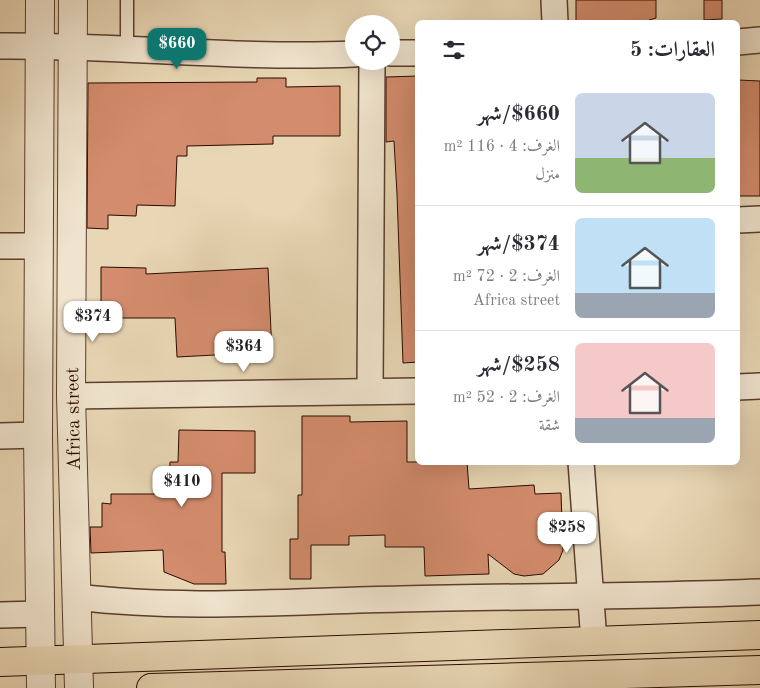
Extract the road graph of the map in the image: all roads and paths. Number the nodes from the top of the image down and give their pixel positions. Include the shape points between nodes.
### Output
1 (40, 0) edge
2 (73, 0) edge
3 (127, 0) edge
4 (554, 0) edge
5 (555, 20) edge
6 (760, 40) edge
7 (740, 42) edge
8 (0, 46) edge
9 (39, 46) junction
10 (73, 46) junction
11 (127, 49) junction
12 (400, 53) edge
13 (415, 53) edge
14 (345, 54) edge
15 (372, 70) edge
16 (760, 219) edge
17 (740, 220) edge
18 (0, 246) edge
19 (39, 246) junction
20 (760, 386) edge
21 (740, 387) edge
22 (370, 391) junction
23 (415, 391) edge
24 (71, 396) junction
25 (38, 435) junction
26 (0, 436) edge
27 (581, 465) edge
28 (760, 592) edge
29 (590, 596) junction
30 (76, 597) junction
31 (40, 614) junction
32 (0, 615) edge
33 (760, 635) edge
34 (594, 642) junction
35 (40, 661) junction
36 (77, 661) junction
37 (0, 662) edge
38 (760, 670) edge
39 (41, 688) edge
40 (79, 688) edge
41 (151, 688) edge

1 - 9 street, Africa street
2 - 10 street, Africa street
3 - 11 lane
4 - 5 street
6 - 7 street
8 - 9 street
9 - 10 street
9 - 19 street, Africa street
10 - 11 street
10 - 24 street, Africa street
11 - 14 street
12 - 13 street
15 - 22 street
16 - 17 street
18 - 19 street
19 - 25 street, Africa street
20 - 21 street
22 - 23 street
22 - 24 street
24 - 30 street, Africa street
25 - 26 street
25 - 31 street, Africa street
27 - 29 street
28 - 29 street
29 - 30 street via 198,604 123,603
29 - 34 street
30 - 36 street, Africa street
31 - 32 street
31 - 35 street, Africa street
33 - 34 highway
34 - 36 highway
35 - 36 highway
35 - 37 highway
35 - 39 street, Africa street
36 - 40 street, Africa street
38 - 41 highway

